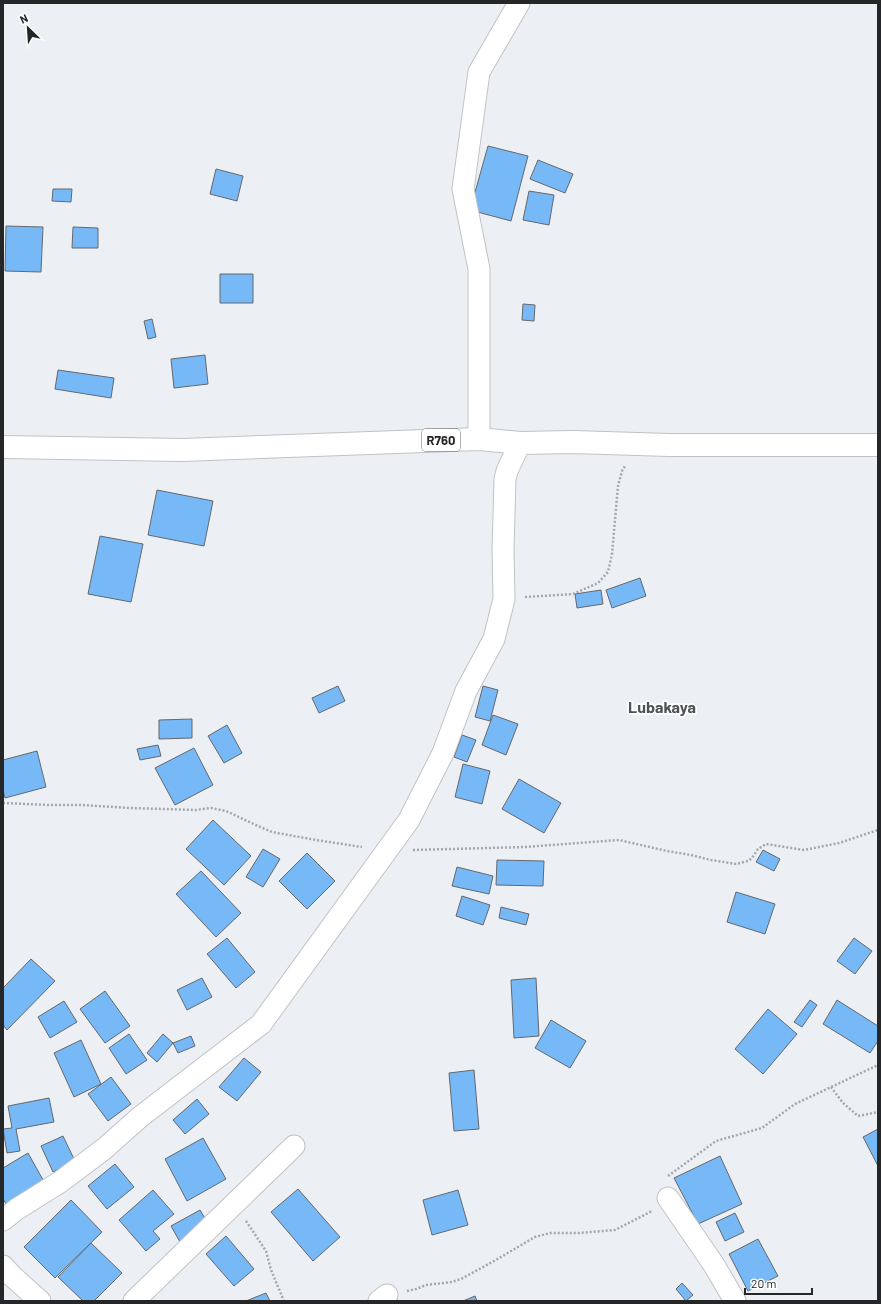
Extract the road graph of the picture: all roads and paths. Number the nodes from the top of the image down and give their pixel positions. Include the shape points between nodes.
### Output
1 (519, 3) edge
2 (479, 439) junction
3 (520, 443) junction
4 (878, 445) edge
5 (3, 447) edge
6 (627, 462) dead end
7 (504, 599) junction
8 (3, 803) edge
9 (878, 830) edge
10 (388, 851) junction
11 (878, 1065) edge
12 (831, 1087) junction
13 (878, 1112) edge
14 (294, 1146) dead end
15 (668, 1198) junction
16 (233, 1206) junction
17 (3, 1220) edge
18 (3, 1266) edge
19 (383, 1298) edge
20 (40, 1301) edge
21 (134, 1301) edge
22 (284, 1301) edge
23 (735, 1301) edge

1 - 2 street via 479,72 463,189 479,269
2 - 3 main road, R760
2 - 5 main road, R760 via 182,450
3 - 4 main road, R760
3 - 7 street via 506,479
6 - 7 path via 618,486 608,572 598,582 573,594
7 - 10 street via 493,642 466,691 442,753 415,811
8 - 10 path via 196,810 211,808 226,811 272,832
9 - 10 path via 839,843 804,850 766,844 748,861 736,864 667,852 619,840 525,847
10 - 17 street via 262,1024 140,1117 104,1149
11 - 12 path
12 - 13 path via 842,1102 858,1116
12 - 15 path via 795,1104 762,1128 716,1141 668,1176
14 - 16 street
15 - 19 path via 664,1206 615,1230 535,1237 452,1282 426,1285
15 - 23 street via 714,1265
16 - 21 street
16 - 22 path via 266,1251 270,1270
18 - 20 street

